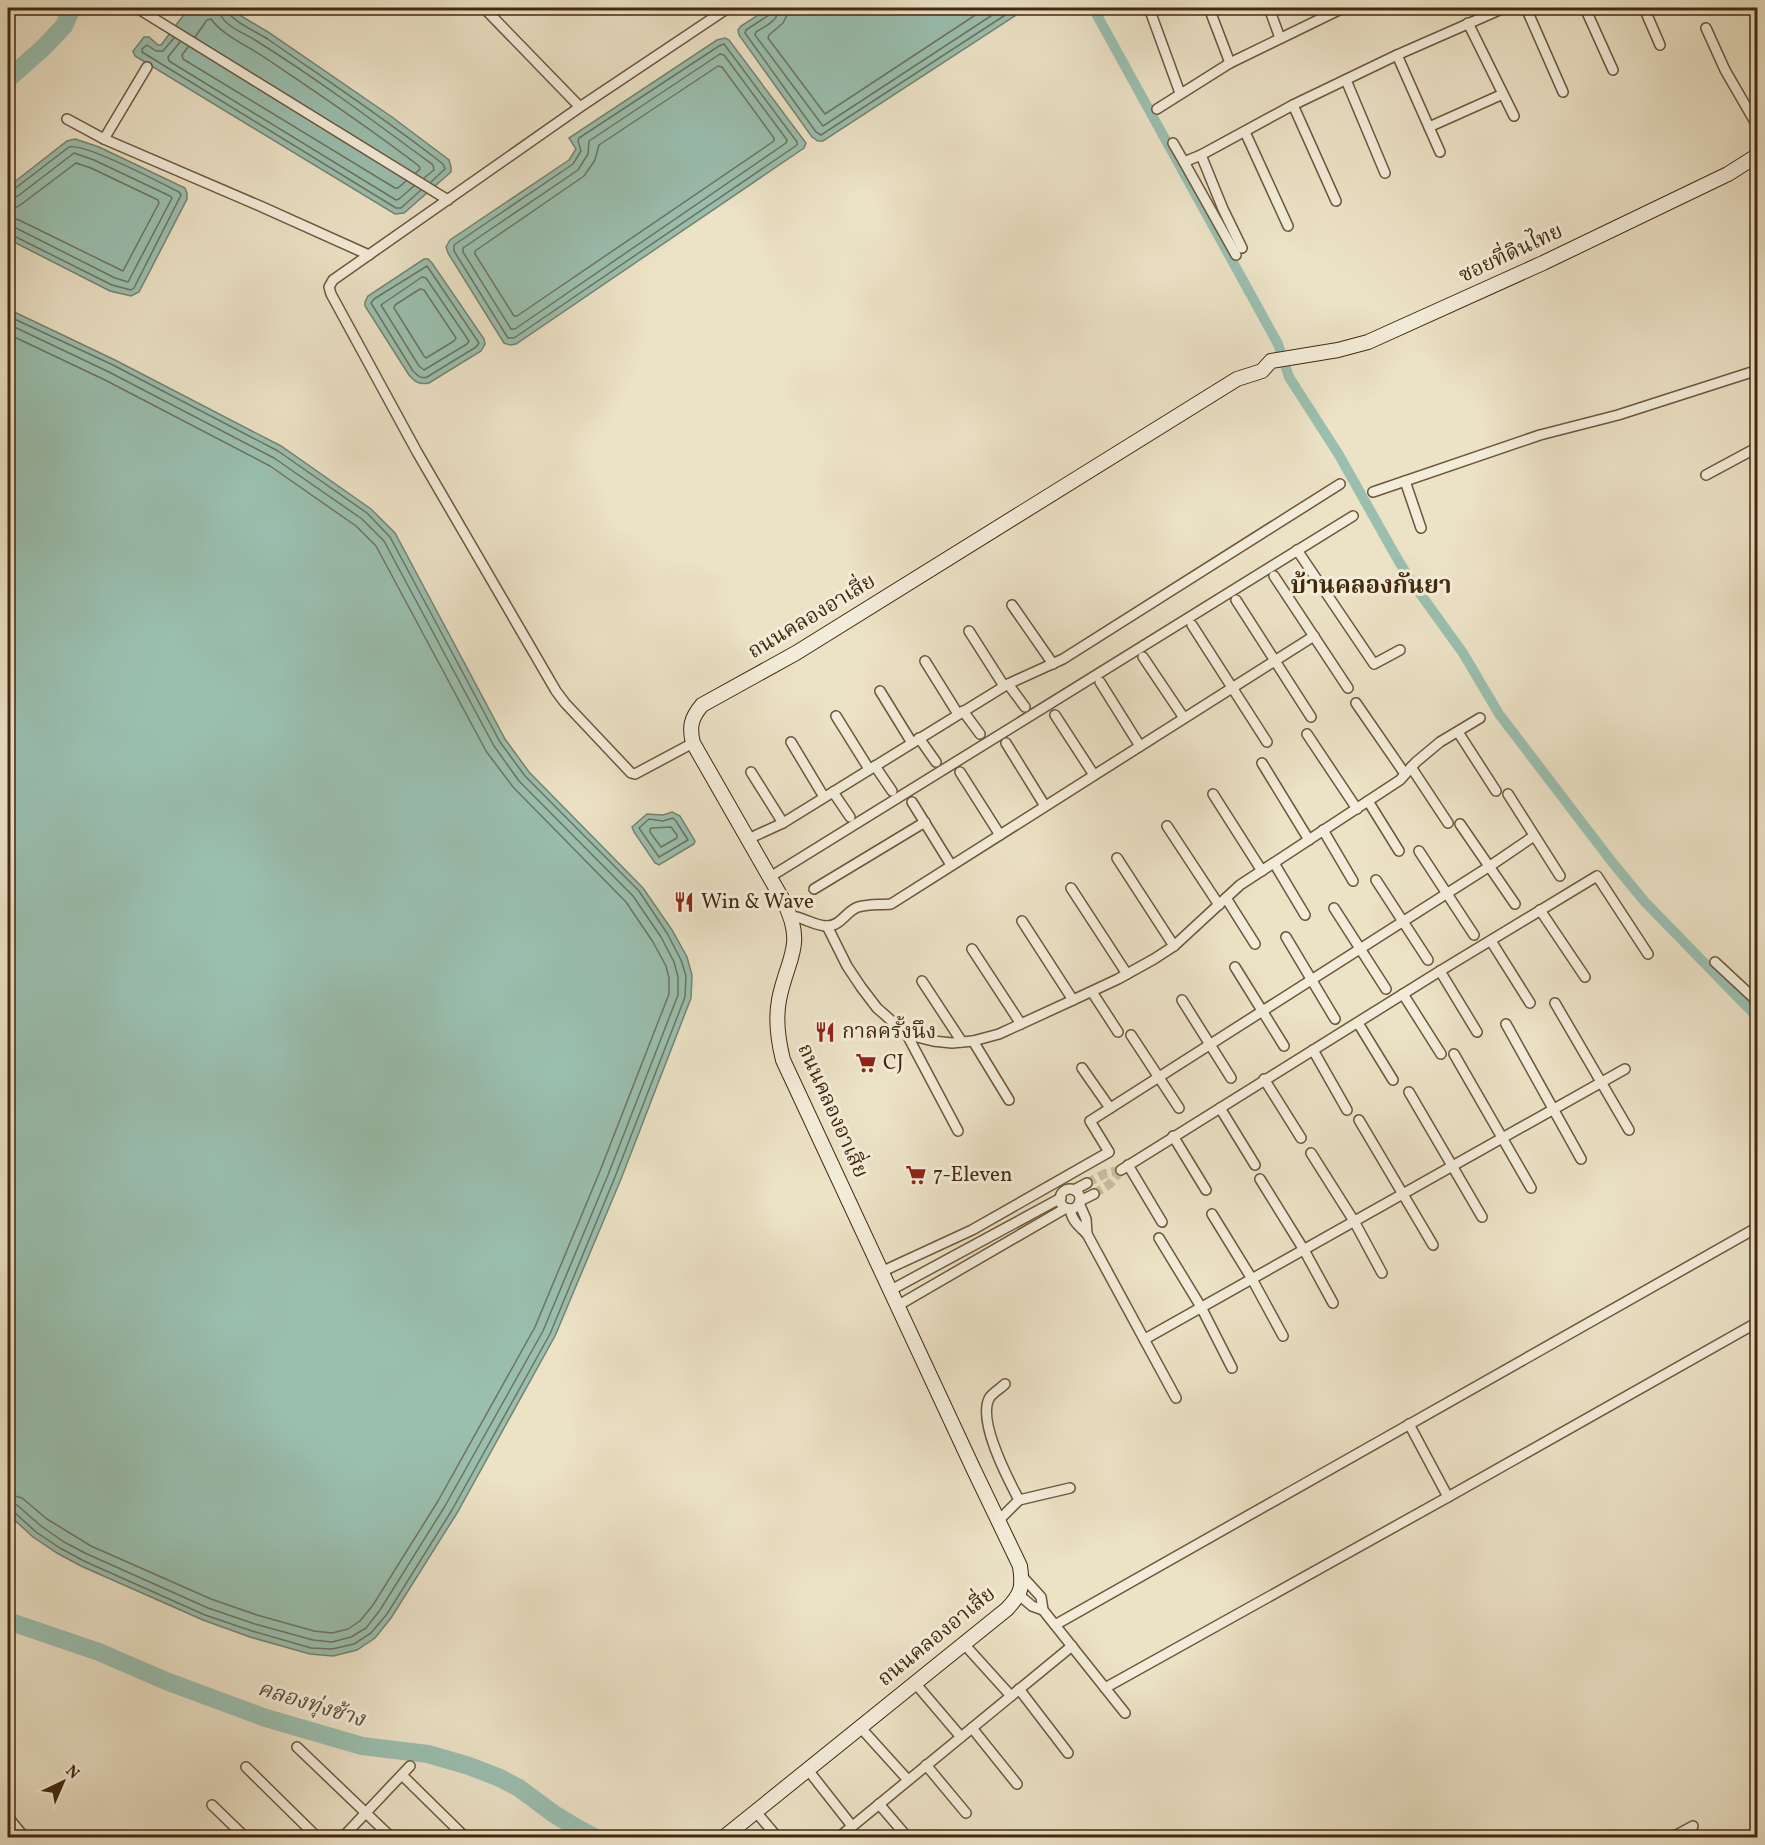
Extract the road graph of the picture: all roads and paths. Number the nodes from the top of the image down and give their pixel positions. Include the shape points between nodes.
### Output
1 (137, 8) edge
2 (484, 8) edge
3 (728, 8) edge
4 (1149, 8) edge
5 (1209, 8) edge
6 (1269, 8) edge
7 (1343, 8) edge
8 (1504, 8) edge
9 (1526, 8) edge
10 (1585, 8) edge
11 (1644, 8) edge
12 (1332, 10) edge
13 (1468, 23) junction
14 (1706, 28) dead end
15 (1280, 38) junction
16 (1660, 45) dead end
17 (1397, 55) junction
18 (1230, 63) junction
19 (147, 67) dead end
20 (1613, 70) dead end
21 (1346, 80) junction
22 (1563, 92) dead end
23 (1180, 93) junction
24 (1503, 94) junction
25 (1293, 105) junction
26 (580, 107) junction
27 (1157, 109) dead end
28 (1514, 116) dead end
29 (67, 119) dead end
30 (1429, 127) junction
31 (1758, 127) edge
32 (1245, 132) junction
33 (104, 139) junction
34 (1173, 143) dead end
35 (1440, 152) dead end
36 (1202, 155) junction
37 (1757, 155) edge
38 (1758, 161) edge
39 (1184, 162) junction
40 (1385, 173) dead end
41 (448, 200) junction
42 (1336, 201) dead end
43 (1288, 226) dead end
44 (369, 255) junction
45 (1271, 361) joint
46 (1758, 370) edge
47 (1758, 447) edge
48 (1706, 475) dead end
49 (1405, 481) junction
50 (1340, 484) dead end
51 (1372, 492) dead end
52 (1353, 516) dead end
53 (1421, 528) dead end
54 (1298, 550) junction
55 (1274, 576) dead end
56 (1236, 600) dead end
57 (1012, 605) dead end
58 (1192, 625) dead end
59 (969, 631) dead end
60 (1314, 636) junction
61 (1400, 650) dead end
62 (1143, 657) dead end
63 (1275, 660) junction
64 (925, 661) dead end
65 (1053, 664) junction
66 (1100, 682) dead end
67 (1006, 685) junction
68 (1233, 688) junction
69 (1348, 688) dead end
70 (880, 692) dead end
71 (1356, 703) dead end
72 (1025, 707) dead end
73 (961, 713) junction
74 (1055, 715) dead end
75 (836, 716) dead end
76 (1311, 717) dead end
77 (1184, 718) junction
78 (1480, 718) dead end
79 (1458, 732) junction
80 (1307, 734) dead end
81 (980, 735) dead end
82 (916, 741) junction
83 (791, 742) dead end
84 (1267, 742) dead end
85 (693, 743) junction
86 (1006, 743) dead end
87 (1140, 746) junction
88 (936, 762) dead end
89 (1262, 763) dead end
90 (872, 768) junction
91 (1408, 771) junction
92 (751, 772) dead end
93 (960, 772) dead end
94 (1094, 775) junction
95 (892, 791) dead end
96 (1496, 791) dead end
97 (1213, 794) dead end
98 (1508, 794) dead end
99 (828, 795) junction
100 (1368, 801) junction
101 (912, 802) dead end
102 (1045, 806) junction
103 (1357, 808) junction
104 (850, 817) dead end
105 (925, 822) junction
106 (783, 823) junction
107 (1448, 823) dead end
108 (1460, 824) dead end
109 (1167, 825) dead end
110 (1323, 830) junction
111 (1000, 835) junction
112 (1534, 836) junction
113 (748, 839) junction
114 (1309, 840) junction
115 (1419, 850) dead end
116 (1399, 851) dead end
117 (1117, 858) dead end
118 (1274, 863) junction
119 (951, 865) junction
120 (1490, 866) junction
121 (1262, 871) junction
122 (1560, 876) dead end
123 (770, 877) junction
124 (1376, 880) dead end
125 (1353, 881) dead end
126 (1071, 888) dead end
127 (814, 889) dead end
128 (1447, 893) junction
129 (1226, 898) junction
130 (1515, 904) dead end
131 (1219, 905) junction
132 (1334, 908) dead end
133 (1540, 910) junction
134 (791, 915) junction
135 (1305, 915) dead end
136 (1022, 921) dead end
137 (1403, 921) junction
138 (826, 926) junction
139 (1474, 935) dead end
140 (1286, 937) dead end
141 (1491, 941) junction
142 (1255, 944) dead end
143 (1174, 946) junction
144 (1360, 948) junction
145 (972, 949) dead end
146 (1647, 954) dead end
147 (1428, 960) dead end
148 (1715, 962) dead end
149 (1235, 967) dead end
150 (1440, 971) junction
151 (1127, 974) junction
152 (1585, 977) dead end
153 (1311, 979) junction
154 (922, 981) dead end
155 (1386, 988) dead end
156 (1092, 992) junction
157 (1403, 994) junction
158 (1073, 1000) junction
159 (1182, 1000) dead end
160 (1758, 1002) edge
161 (1530, 1003) dead end
162 (1555, 1003) dead end
163 (1262, 1011) junction
164 (1335, 1019) dead end
165 (1358, 1023) junction
166 (1021, 1024) junction
167 (1506, 1024) dead end
168 (905, 1031) junction
169 (1118, 1032) dead end
170 (1477, 1032) dead end
171 (1131, 1035) dead end
172 (973, 1041) junction
173 (962, 1042) junction
174 (1210, 1044) junction
175 (1284, 1046) dead end
176 (1313, 1050) junction
177 (1442, 1054) dead end
178 (1454, 1054) dead end
179 (1082, 1068) dead end
180 (1625, 1069) dead end
181 (1158, 1077) junction
182 (1232, 1078) dead end
183 (1264, 1079) junction
184 (1393, 1080) dead end
185 (1602, 1082) junction
186 (1409, 1092) dead end
187 (1010, 1100) dead end
188 (1110, 1108) junction
189 (1179, 1108) dead end
190 (1220, 1108) junction
191 (1347, 1110) dead end
192 (1553, 1110) junction
193 (1359, 1120) dead end
194 (1629, 1130) dead end
195 (958, 1131) dead end
196 (1173, 1136) junction
197 (1300, 1138) dead end
198 (1503, 1138) junction
199 (1311, 1153) dead end
200 (1581, 1159) dead end
201 (1255, 1165) dead end
202 (1452, 1166) junction
203 (1260, 1179) dead end
204 (1087, 1183) tunnel mouth
205 (1531, 1188) dead end
206 (1074, 1190) junction
207 (1206, 1190) dead end
208 (1094, 1194) tunnel mouth
209 (1403, 1194) junction
210 (1061, 1198) junction
211 (1079, 1202) junction
212 (1068, 1209) junction
213 (1212, 1214) dead end
214 (1482, 1217) dead end
215 (1354, 1221) junction
216 (1162, 1222) dead end
217 (1758, 1227) edge
218 (1087, 1234) junction
219 (1159, 1238) dead end
220 (1432, 1245) dead end
221 (1304, 1250) junction
222 (881, 1272) junction
223 (1382, 1273) dead end
224 (1252, 1279) junction
225 (891, 1290) junction
226 (1333, 1303) dead end
227 (897, 1306) junction
228 (1200, 1307) junction
229 (1758, 1322) edge
230 (1283, 1336) dead end
231 (1145, 1339) junction
232 (1232, 1368) dead end
233 (1005, 1384) dead end
234 (1176, 1398) dead end
235 (1409, 1424) junction
236 (1070, 1488) dead end
237 (1448, 1497) junction
238 (1018, 1500) junction
239 (998, 1521) junction
240 (1021, 1575) junction
241 (1018, 1594) junction
242 (1043, 1610) junction
243 (1055, 1625) junction
244 (964, 1644) junction
245 (1072, 1646) junction
246 (915, 1683) junction
247 (1105, 1688) junction
248 (1019, 1689) junction
249 (1011, 1696) junction
250 (1125, 1713) dead end
251 (860, 1727) junction
252 (972, 1728) junction
253 (961, 1737) junction
254 (297, 1748) dead end
255 (1068, 1753) dead end
256 (926, 1765) junction
257 (410, 1766) dead end
258 (246, 1767) dead end
259 (808, 1770) junction
260 (402, 1775) junction
261 (908, 1780) junction
262 (1017, 1784) dead end
263 (879, 1804) junction
264 (212, 1805) dead end
265 (366, 1812) junction
266 (756, 1812) junction
267 (966, 1813) dead end
268 (8, 1817) edge
269 (852, 1826) junction
270 (1693, 1826) dead end
271 (1678, 1836) edge
272 (25, 1838) edge
273 (246, 1838) edge
274 (318, 1838) edge
275 (342, 1838) edge
276 (392, 1838) edge
277 (466, 1838) edge
278 (723, 1838) edge
279 (778, 1838) edge
280 (838, 1838) edge
281 (908, 1838) edge

1 - 41 street
2 - 26 street
3 - 26 street
4 - 23 street
5 - 18 street
6 - 15 street
7 - 12 street
8 - 13 street
9 - 22 street
10 - 20 street
11 - 16 street
12 - 15 street
13 - 17 street
13 - 24 street
14 - 31 street
15 - 18 street
17 - 21 street
17 - 30 street
18 - 23 street
19 - 33 street
21 - 25 street
21 - 40 street
23 - 27 street
24 - 28 street
24 - 30 street
25 - 32 street
25 - 42 street
26 - 41 street
29 - 33 street
30 - 35 street
32 - 36 street
32 - 43 street
33 - 44 street
34 - 39 street
36 - 39 street
36 - 39 street via 1239,251
37 - 38 street
37 - 45 street, ซอยที่ดินไทย via 1728,174 1543,263 1368,342
41 - 44 street
44 - 85 street via 333,280 331,294 417,452 556,691 631,773
45 - 85 street, ถนนคลองอาเสี่ย via 1262,371 1237,380 796,653 702,705 690,727
46 - 49 street via 1618,415 1540,435
47 - 48 street
49 - 51 street
49 - 53 street
50 - 65 street
52 - 54 street
54 - 61 street via 1374,663
54 - 123 street
55 - 60 street
56 - 63 street
57 - 65 street
58 - 68 street
59 - 67 street
60 - 63 street
60 - 69 street
62 - 77 street
63 - 68 street
63 - 76 street
64 - 73 street
65 - 67 street
66 - 87 street
67 - 72 street
67 - 73 street
68 - 77 street
68 - 84 street
70 - 82 street
71 - 91 street
73 - 81 street
73 - 82 street
74 - 94 street
75 - 90 street
77 - 87 street
78 - 79 street
79 - 91 street via 1440,742
79 - 96 street
80 - 103 street
82 - 88 street
82 - 90 street
83 - 99 street
85 - 113 street, ถนนคลองอาเสี่ย
86 - 102 street
87 - 94 street
89 - 114 street
90 - 95 street
90 - 99 street
91 - 100 street
91 - 107 street
92 - 106 street
93 - 111 street
94 - 102 street
97 - 121 street
98 - 112 street
99 - 104 street
99 - 106 street
100 - 103 street
100 - 116 street
101 - 105 street
102 - 111 street
103 - 110 street
105 - 119 street
105 - 127 street
106 - 113 street
108 - 120 street
109 - 131 street
110 - 114 street
110 - 125 street
111 - 119 street
112 - 120 street
112 - 122 street
113 - 123 street, ถนนคลองอาเสี่ย
114 - 118 street
115 - 128 street
117 - 143 street
118 - 121 street
118 - 135 street
119 - 138 street via 891,904 856,907 836,924
120 - 128 street
120 - 130 street
121 - 129 street
123 - 134 street, ถนนคลองอาเสี่ย
124 - 137 street
126 - 151 street
128 - 137 street
128 - 139 street
129 - 131 street
129 - 142 street
131 - 143 street
132 - 144 street
133 - 141 street
133 - 146 street via 1597,876
133 - 152 street
134 - 138 street
134 - 222 street, ถนนคลองอาเสี่ย via 795,940 778,1001 778,1037 783,1060
136 - 158 street
137 - 144 street
137 - 147 street
138 - 168 street via 861,987 877,1008
140 - 153 street
141 - 150 street
141 - 161 street
143 - 151 street
144 - 153 street
144 - 155 street
145 - 166 street
148 - 160 street
149 - 163 street
150 - 157 street
150 - 170 street
151 - 156 street
153 - 163 street
153 - 164 street
154 - 173 street
156 - 158 street
156 - 169 street
157 - 165 street
157 - 177 street
158 - 166 street
159 - 174 street
162 - 185 street
163 - 174 street
163 - 175 street
165 - 176 street
165 - 184 street
166 - 172 street
167 - 192 street
168 - 173 street via 925,1039
168 - 195 street
171 - 181 street
172 - 173 street
172 - 187 street
174 - 181 street
174 - 182 street
176 - 183 street
176 - 191 street
178 - 198 street
179 - 188 street
180 - 185 street
181 - 188 street
181 - 189 street
183 - 190 street
183 - 197 street
185 - 192 street
185 - 194 street
186 - 202 street
188 - 222 street via 1090,1121 1109,1152 972,1230
190 - 196 street
190 - 201 street
192 - 198 street
192 - 200 street
193 - 209 street
196 - 207 street
196 - 216 street via 1124,1167
198 - 202 street
198 - 205 street
199 - 215 street
202 - 209 street
202 - 214 street
203 - 221 street
204 - 206 street
206 - 210 street via 1066,1191
206 - 211 street
208 - 211 street
209 - 215 street
209 - 220 street
210 - 212 street
210 - 225 street
211 - 212 street via 1074,1209
211 - 218 street
212 - 218 street
212 - 227 street
213 - 224 street
215 - 221 street
215 - 223 street
217 - 235 street
218 - 231 street
219 - 228 street
221 - 224 street
221 - 226 street
222 - 225 street, ถนนคลองอาเสี่ย
224 - 228 street
224 - 230 street
225 - 227 street, ถนนคลองอาเสี่ย
227 - 239 street, ถนนคลองอาเสี่ย
228 - 231 street
228 - 232 street
229 - 237 street
231 - 234 street
233 - 238 street via 990,1397 986,1414 992,1441
235 - 237 street
235 - 243 street
236 - 238 street
237 - 247 street
238 - 239 street
239 - 240 street, ถนนคลองอาเสี่ย
240 - 241 street, ถนนคลองอาเสี่ย
240 - 242 street via 1041,1597
241 - 242 street
241 - 244 street, ถนนคลองอาเสี่ย
242 - 243 street
243 - 245 street
244 - 246 street, ถนนคลองอาเสี่ย
244 - 249 street
245 - 247 street
245 - 248 street
246 - 251 street, ถนนคลองอาเสี่ย
246 - 253 street
247 - 250 street
248 - 249 street
248 - 255 street
249 - 252 street
251 - 259 street, ถนนคลองอาเสี่ย
251 - 261 street
252 - 253 street
252 - 262 street
253 - 256 street
254 - 265 street
256 - 261 street
256 - 267 street
257 - 260 street
258 - 274 street
259 - 266 street, ถนนคลองอาเสี่ย
259 - 269 street
260 - 265 street
260 - 277 street
261 - 263 street
263 - 269 street
263 - 281 street
264 - 273 street
265 - 275 street
265 - 276 street
266 - 278 street, ถนนคลองอาเสี่ย
266 - 279 street
268 - 272 street
269 - 280 street
270 - 271 street

